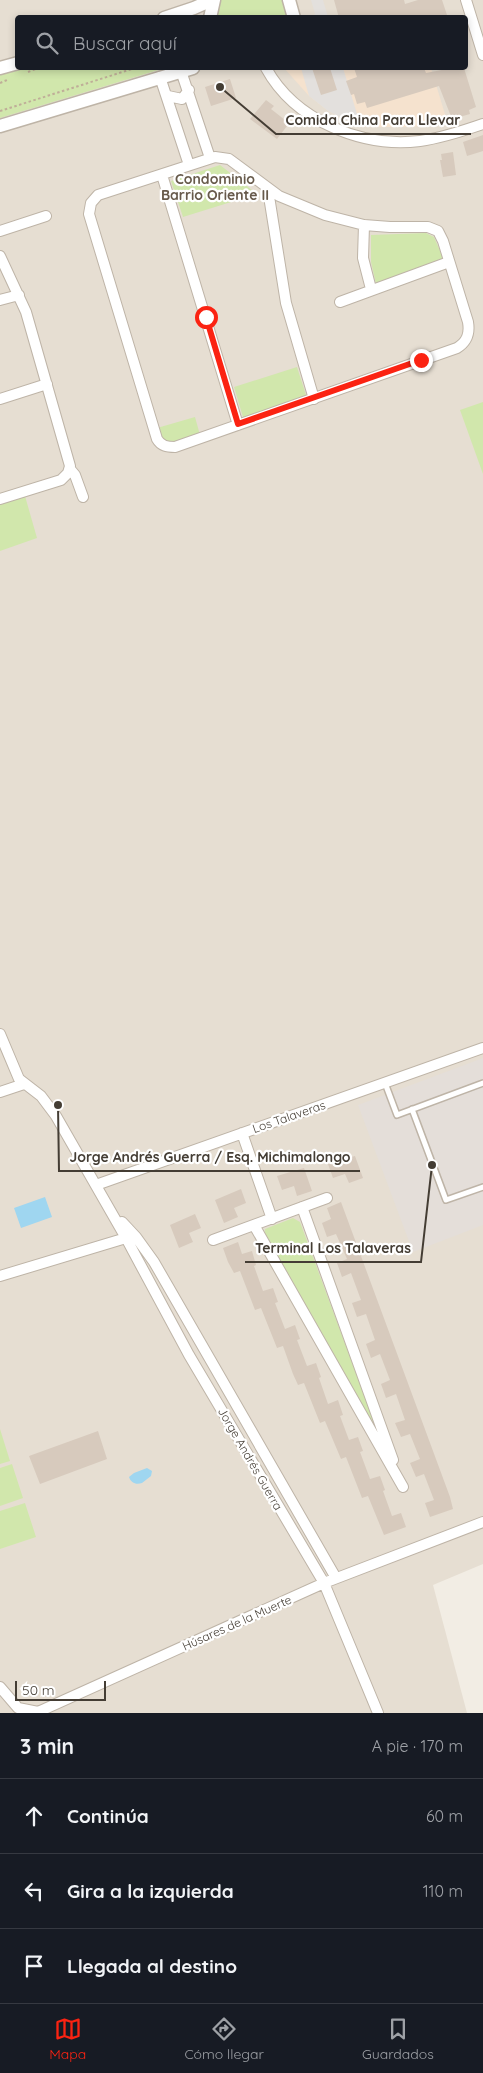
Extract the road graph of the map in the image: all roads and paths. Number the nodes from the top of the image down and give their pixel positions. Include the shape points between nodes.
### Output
1 (213, 0) edge
2 (289, 0) edge
3 (466, 0) edge
4 (173, 15) edge
5 (210, 15) edge
6 (293, 15) edge
7 (483, 55) edge
8 (15, 64) edge
9 (0, 68) edge
10 (129, 70) edge
11 (184, 70) edge
12 (187, 70) edge
13 (267, 70) edge
14 (160, 77) junction
15 (189, 90) junction
16 (168, 96) junction
17 (0, 111) edge
18 (483, 124) edge
19 (0, 126) edge
20 (210, 158) junction
21 (189, 165) junction
22 (162, 175) junction
23 (268, 190) junction
24 (46, 216) dead end
25 (364, 225) junction
26 (0, 231) edge
27 (0, 256) edge
28 (449, 262) junction
29 (371, 290) junction
30 (19, 294) junction
31 (0, 300) edge
32 (340, 302) dead end
33 (47, 384) junction
34 (314, 398) junction
35 (0, 399) edge
36 (238, 424) junction
37 (70, 469) junction
38 (84, 497) dead end
39 (0, 499) edge
40 (0, 1034) edge
41 (483, 1048) edge
42 (385, 1083) junction
43 (483, 1083) edge
44 (24, 1084) junction
45 (0, 1092) edge
46 (412, 1109) junction
47 (242, 1134) junction
48 (96, 1185) junction
49 (483, 1186) edge
50 (327, 1198) dead end
51 (302, 1207) junction
52 (110, 1210) junction
53 (272, 1219) junction
54 (254, 1225) junction
55 (126, 1238) junction
56 (213, 1240) dead end
57 (0, 1276) edge
58 (483, 1522) edge
59 (336, 1578) junction
60 (324, 1583) junction
61 (0, 1687) edge
62 (378, 1713) edge

1 - 4 street
1 - 5 street
2 - 6 street
3 - 7 street
8 - 9 street
10 - 17 path
11 - 14 street
12 - 15 street
13 - 18 street via 301,108 352,135 380,141 419,141
14 - 16 street
14 - 19 street
15 - 16 street via 182,99
15 - 20 street
16 - 21 street
20 - 21 street
20 - 23 street via 229,159
21 - 22 street
22 - 36 street
22 - 36 street via 98,195 91,203 89,214 154,429 159,442 171,447
23 - 25 street via 315,212
23 - 34 street via 286,303
24 - 26 street
25 - 28 street via 431,228 439,233
25 - 29 street via 363,258
27 - 30 street
28 - 29 street
28 - 34 street via 468,322 469,333 464,342 457,348
29 - 32 street
30 - 31 street
30 - 33 street
33 - 35 street
33 - 37 street
34 - 36 street
37 - 38 street
37 - 39 street via 59,481
40 - 44 street, Jorge Andrés Guerra
41 - 42 street, Los Talaveras
42 - 46 lane via 398,1115
42 - 47 street, Los Talaveras
43 - 46 lane
44 - 45 street
44 - 48 street, Jorge Andrés Guerra via 48,1105
46 - 49 lane via 446,1200
47 - 48 street, Los Talaveras
47 - 53 street
48 - 52 street, Jorge Andrés Guerra
50 - 51 street
51 - 53 street
51 - 54 street via 403,1487
52 - 55 street, Jorge Andrés Guerra
52 - 59 street, Jorge Andrés Guerra via 154,1262
53 - 54 street
54 - 56 street
55 - 57 street
55 - 60 street, Jorge Andrés Guerra via 189,1354
58 - 59 street, Húsares de la Muerte
59 - 60 street, Húsares de la Muerte
60 - 61 street, Húsares de la Muerte via 38,1712 18,1708
60 - 62 street, Jorge Andrés Guerra

